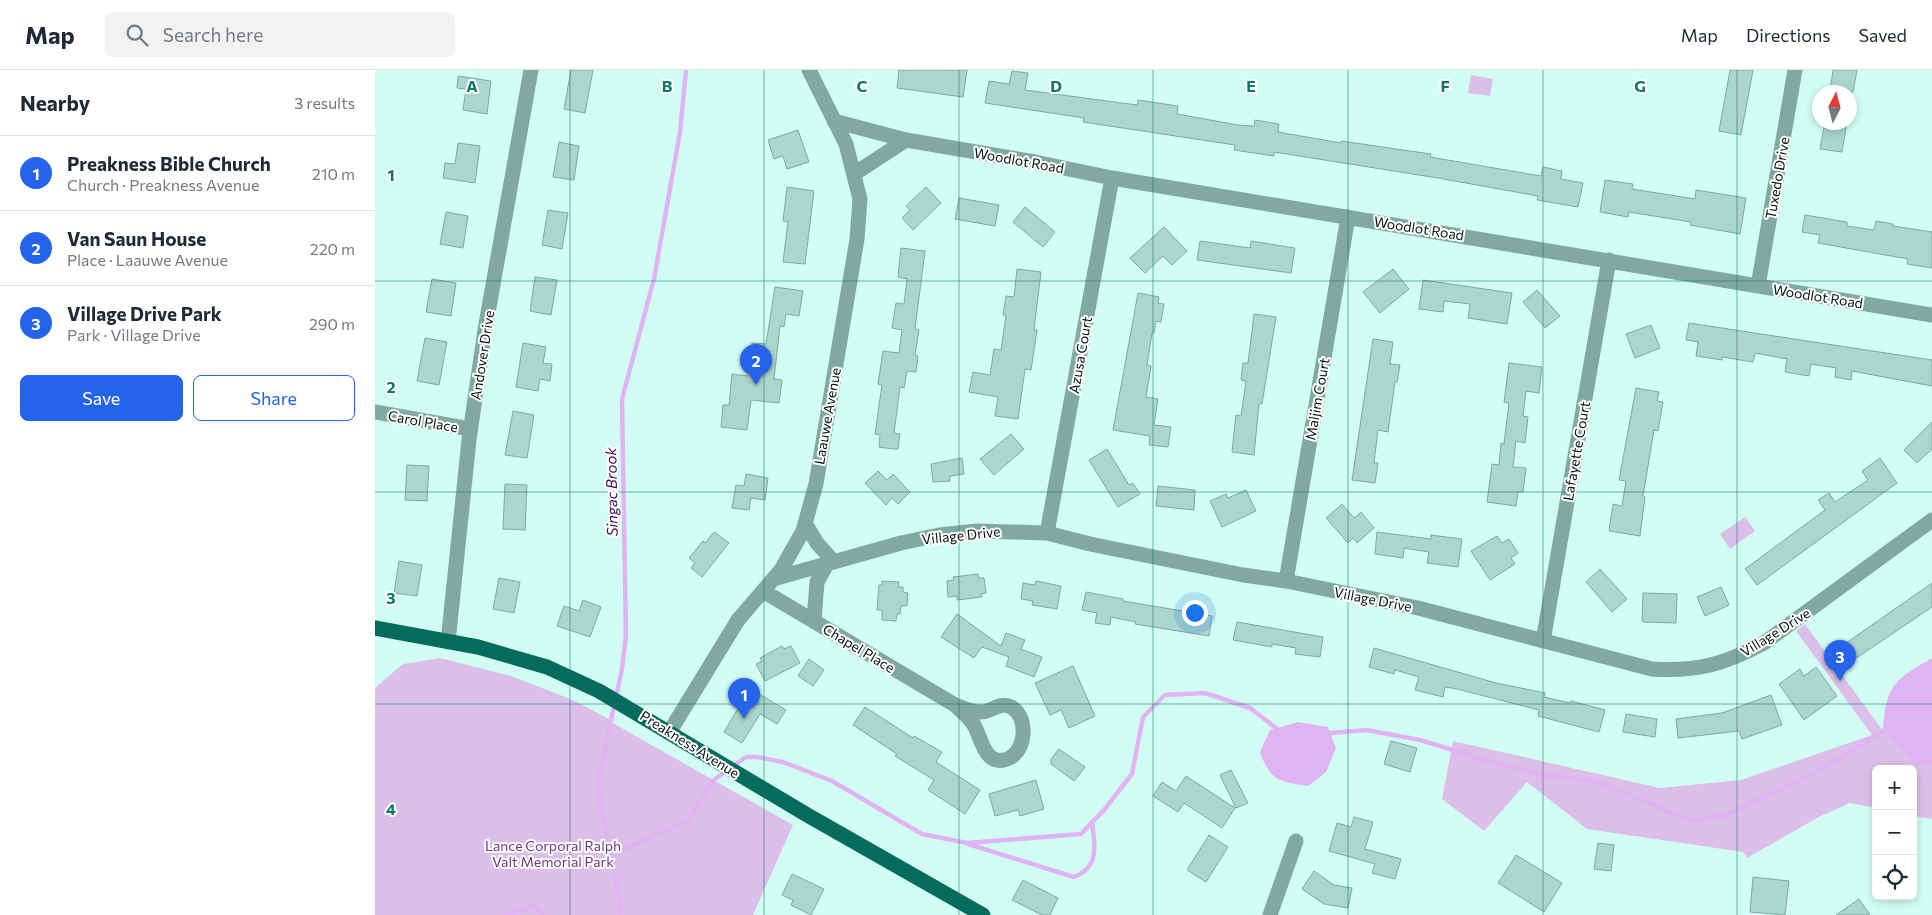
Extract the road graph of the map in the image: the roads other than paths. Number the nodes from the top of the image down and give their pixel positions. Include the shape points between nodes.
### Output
1 (531, 70) edge
2 (809, 70) edge
3 (1795, 70) edge
4 (834, 121) junction
5 (906, 140) junction
6 (854, 174) junction
7 (1112, 178) junction
8 (1348, 217) junction
9 (1609, 260) junction
10 (1758, 286) junction
11 (1932, 314) edge
12 (375, 412) edge
13 (470, 429) junction
14 (1932, 520) edge
15 (805, 523) junction
16 (1047, 533) junction
17 (831, 563) junction
18 (773, 579) junction
19 (1286, 581) junction
20 (763, 591) junction
21 (814, 621) junction
22 (375, 628) edge
23 (1543, 641) junction
24 (448, 642) junction
25 (955, 706) junction
26 (670, 732) junction
27 (1296, 841) dead end
28 (983, 915) edge
29 (1270, 915) edge

1 - 13 street, Andover Drive
2 - 4 street, Laauwe Avenue
3 - 10 street, Tuxedo Drive
4 - 5 street, Woodlot Road
4 - 6 street, Laauwe Avenue via 846,144
5 - 6 street
5 - 7 street, Woodlot Road
6 - 15 street, Laauwe Avenue via 860,199 857,239 816,484
7 - 8 street, Woodlot Road
7 - 16 street, Azusa Court
8 - 9 street, Woodlot Road
8 - 19 street, Maljim Court
9 - 10 street, Woodlot Road
9 - 23 street, Lafayette Court
10 - 11 street, Woodlot Road
12 - 13 street, Carol Place
13 - 24 street, Andover Drive
14 - 23 street, Village Drive via 1764,642 1738,657 1715,665 1676,670 1652,669
15 - 17 street
15 - 18 street, Laauwe Avenue
16 - 17 street, Village Drive via 1017,530 939,535
16 - 19 street, Village Drive via 1243,575
17 - 18 street, Village Drive
17 - 21 street via 817,582
18 - 20 street, Laauwe Avenue
19 - 23 street, Village Drive via 1418,608
20 - 21 street, Chapel Place
20 - 26 street, Laauwe Avenue via 738,620
21 - 25 street, Chapel Place
22 - 24 main road, Preakness Avenue
24 - 26 main road, Preakness Avenue via 547,667 609,696
25 - 25 street, Chapel Place via 974,724 991,758 1007,759 1019,749 1023,728 1015,710 1000,705 977,712
26 - 28 main road, Preakness Avenue
27 - 29 street

